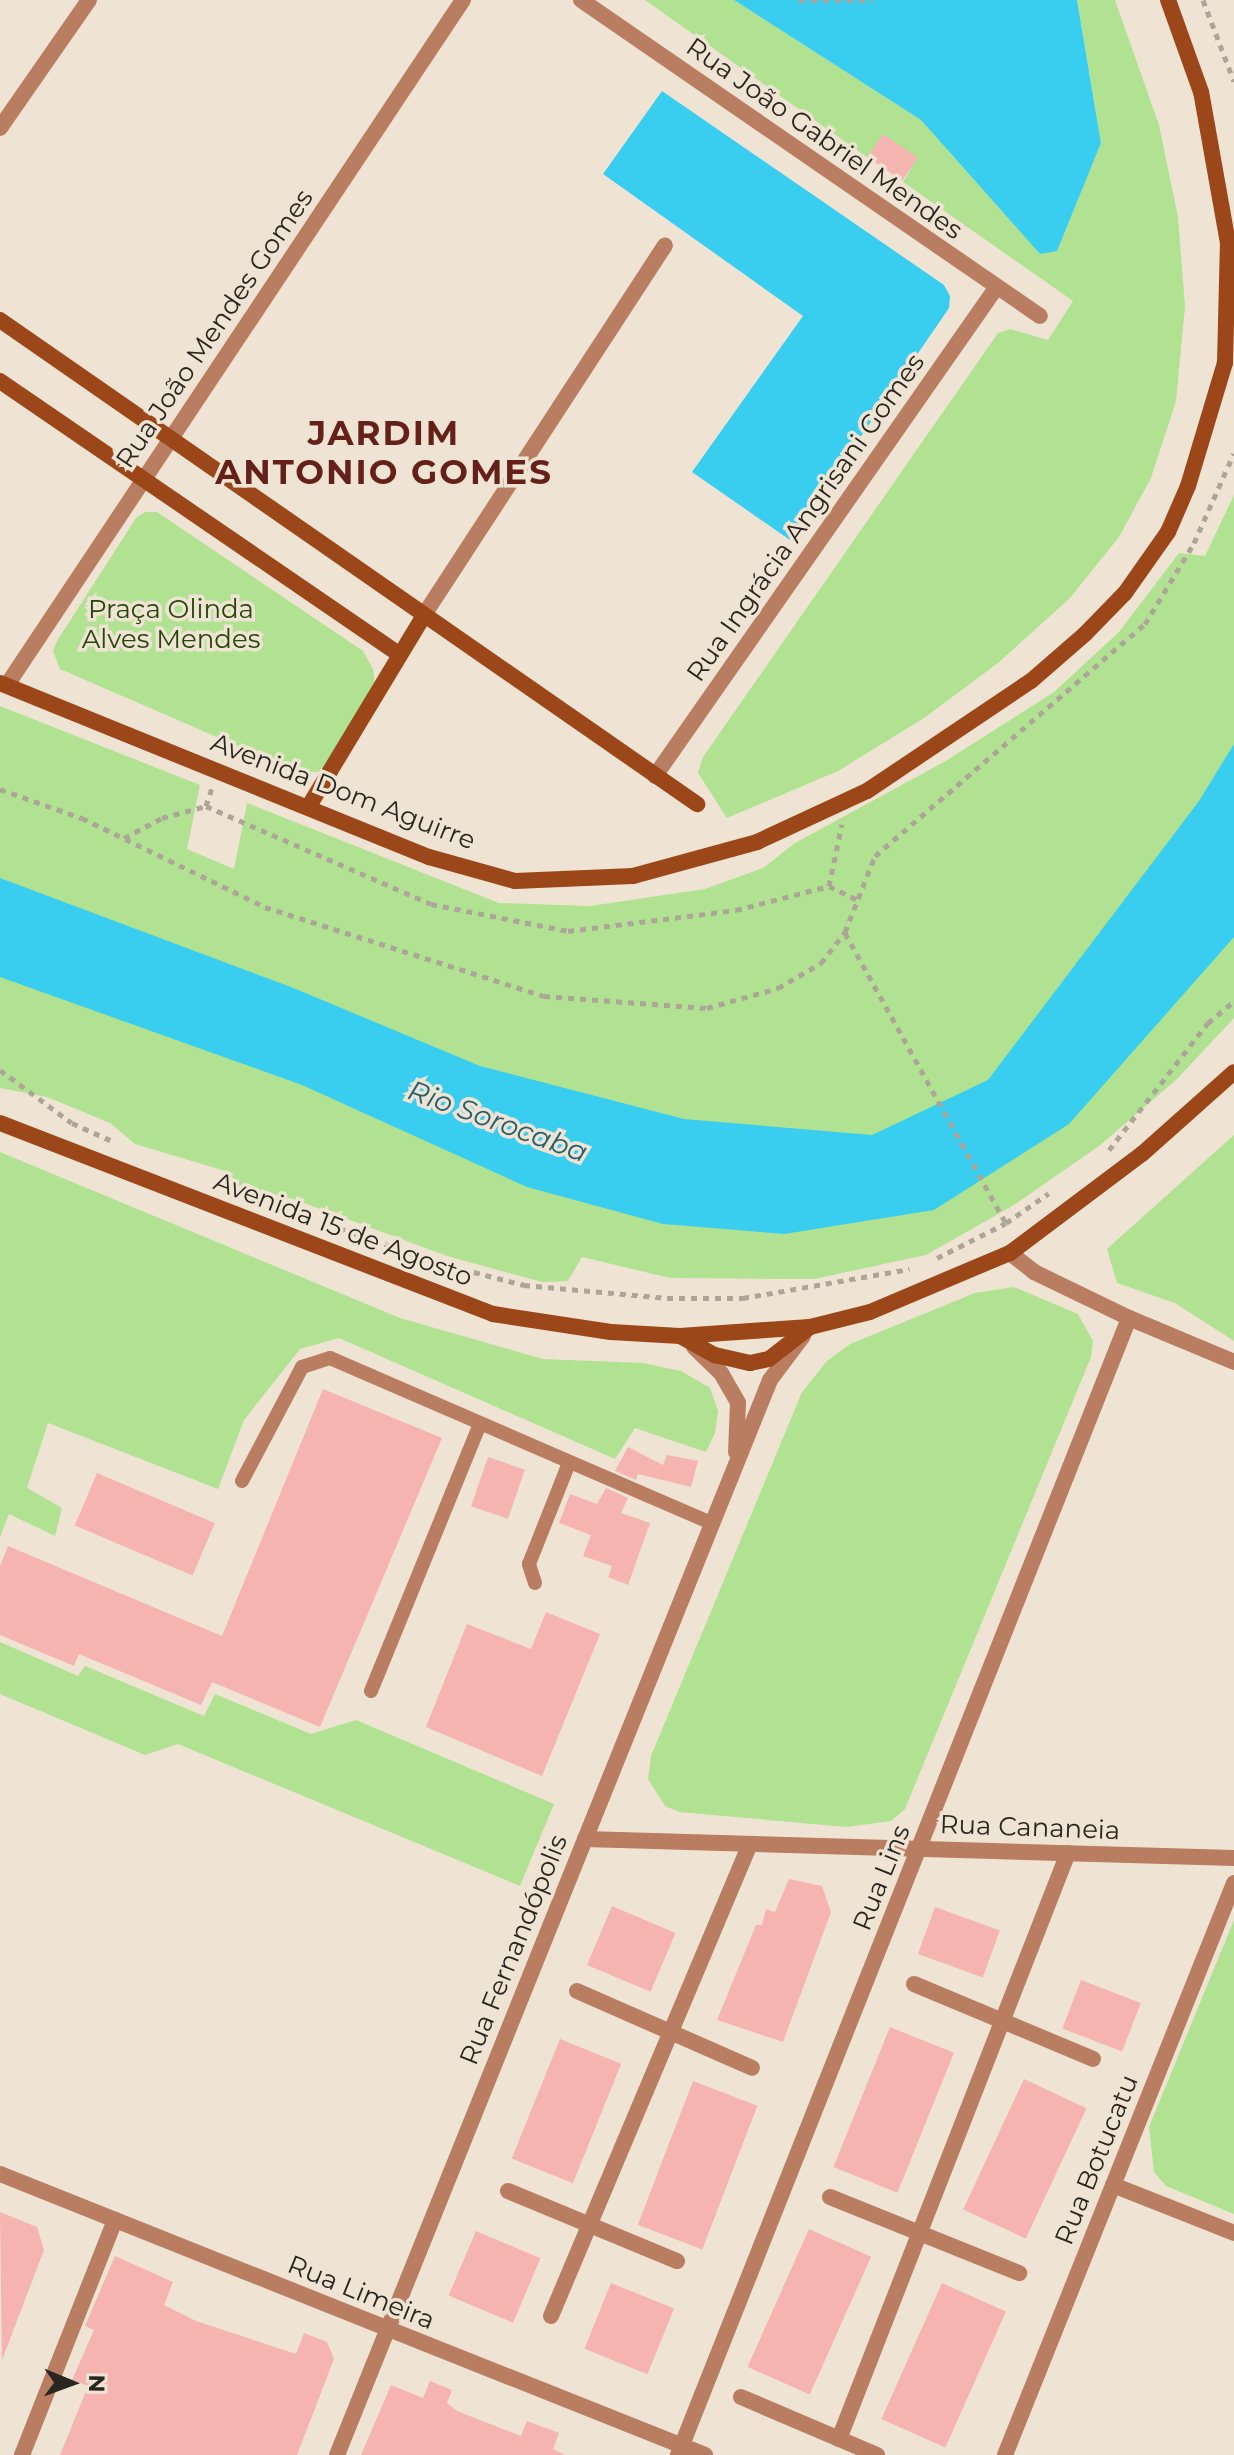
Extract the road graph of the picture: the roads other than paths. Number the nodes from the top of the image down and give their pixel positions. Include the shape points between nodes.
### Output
1 (89, 0) edge
2 (463, 0) edge
3 (581, 0) edge
4 (1168, 0) edge
5 (0, 128) edge
6 (665, 246) dead end
7 (996, 288) junction
8 (1040, 316) dead end
9 (0, 320) edge
10 (0, 381) edge
11 (171, 439) junction
12 (143, 481) junction
13 (424, 615) junction
14 (398, 654) junction
15 (4, 684) edge
16 (655, 776) junction
17 (697, 804) dead end
18 (309, 806) junction
19 (1234, 1072) edge
20 (0, 1123) edge
21 (1010, 1253) junction
22 (1129, 1318) junction
23 (810, 1327) junction
24 (779, 1329) junction
25 (734, 1333) junction
26 (680, 1336) junction
27 (783, 1349) junction
28 (724, 1357) junction
29 (1234, 1362) edge
30 (770, 1380) junction
31 (738, 1403) junction
32 (480, 1424) junction
33 (736, 1462) junction
34 (569, 1463) junction
35 (242, 1481) dead end
36 (711, 1523) junction
37 (535, 1583) dead end
38 (371, 1691) dead end
39 (585, 1839) junction
40 (750, 1844) junction
41 (920, 1849) junction
42 (1068, 1853) junction
43 (1234, 1858) edge
44 (1234, 1883) edge
45 (914, 1984) dead end
46 (577, 1991) dead end
47 (1003, 2021) junction
48 (671, 2032) junction
49 (1093, 2059) dead end
50 (752, 2068) dead end
51 (0, 2174) edge
52 (1113, 2185) junction
53 (508, 2191) dead end
54 (830, 2197) dead end
55 (115, 2220) junction
56 (589, 2225) junction
57 (920, 2233) junction
58 (1234, 2233) edge
59 (677, 2261) dead end
60 (1019, 2273) dead end
61 (551, 2316) dead end
62 (388, 2329) junction
63 (741, 2397) dead end
64 (839, 2439) junction
65 (680, 2450) edge
66 (22, 2455) edge
67 (337, 2455) edge
68 (705, 2455) edge
69 (877, 2455) edge
70 (1005, 2455) edge

1 - 5 street
2 - 11 street, Rua João Mendes Gomes
3 - 7 street, Rua João Gabriel Mendes
4 - 18 main road, Avenida Dom Aguirre via 1201,92 1228,243 1225,363 1188,486 1168,532 1125,593 1085,634 987,712 848,800 757,842 633,876 515,881 429,857
6 - 13 street
7 - 8 street, Rua João Gabriel Mendes
7 - 16 street, Rua Ingrácia Angrisani Gomes
9 - 11 main road
10 - 12 main road
11 - 12 street, Rua João Mendes Gomes
11 - 13 main road
12 - 14 main road
12 - 15 street, Rua João Mendes Gomes
13 - 14 main road
13 - 16 main road
14 - 18 main road
15 - 18 main road, Avenida Dom Aguirre
16 - 17 main road
19 - 21 main road, Avenida 15 de Agosto via 1142,1154
20 - 26 main road, Avenida 15 de Agosto via 493,1314 611,1332
21 - 22 street via 1034,1272
21 - 23 main road, Avenida 15 de Agosto via 884,1307
22 - 29 street
22 - 41 street, Rua Lins
23 - 24 main road, Avenida 15 de Agosto
23 - 27 main road, Avenida 15 de Agosto
23 - 30 street, Rua Fernandópolis
24 - 25 main road, Avenida 15 de Agosto
24 - 27 street
25 - 26 main road, Avenida 15 de Agosto
25 - 28 street
26 - 28 main road, Avenida 15 de Agosto
26 - 31 street via 721,1373
27 - 28 main road, Avenida 15 de Agosto via 750,1363
27 - 30 street
28 - 31 street, Rua Fernandópolis
30 - 33 street, Rua Fernandópolis
31 - 33 street, Rua Fernandópolis
32 - 34 lane
32 - 35 lane via 330,1358 302,1367
32 - 38 lane
33 - 36 street, Rua Fernandópolis
34 - 36 lane
34 - 37 lane via 529,1564
36 - 39 street, Rua Fernandópolis
39 - 40 street, Rua Cananeia
39 - 62 street, Rua Fernandópolis
40 - 41 street, Rua Cananeia
40 - 48 street
41 - 42 street, Rua Cananeia
41 - 65 street, Rua Lins
42 - 43 street, Rua Cananeia
42 - 47 street
44 - 52 street, Rua Botucatu
45 - 47 street
46 - 48 street
47 - 49 street
47 - 57 street
48 - 50 street
48 - 56 street
51 - 55 street, Rua Limeira
52 - 58 street
52 - 70 street, Rua Botucatu
53 - 56 street
54 - 57 street
55 - 62 street, Rua Limeira
55 - 66 street
56 - 59 street
56 - 61 street
57 - 60 street
57 - 64 street
62 - 65 street, Rua Limeira
62 - 67 street, Rua Fernandópolis
63 - 64 street
64 - 69 street
65 - 68 street, Rua Limeira

